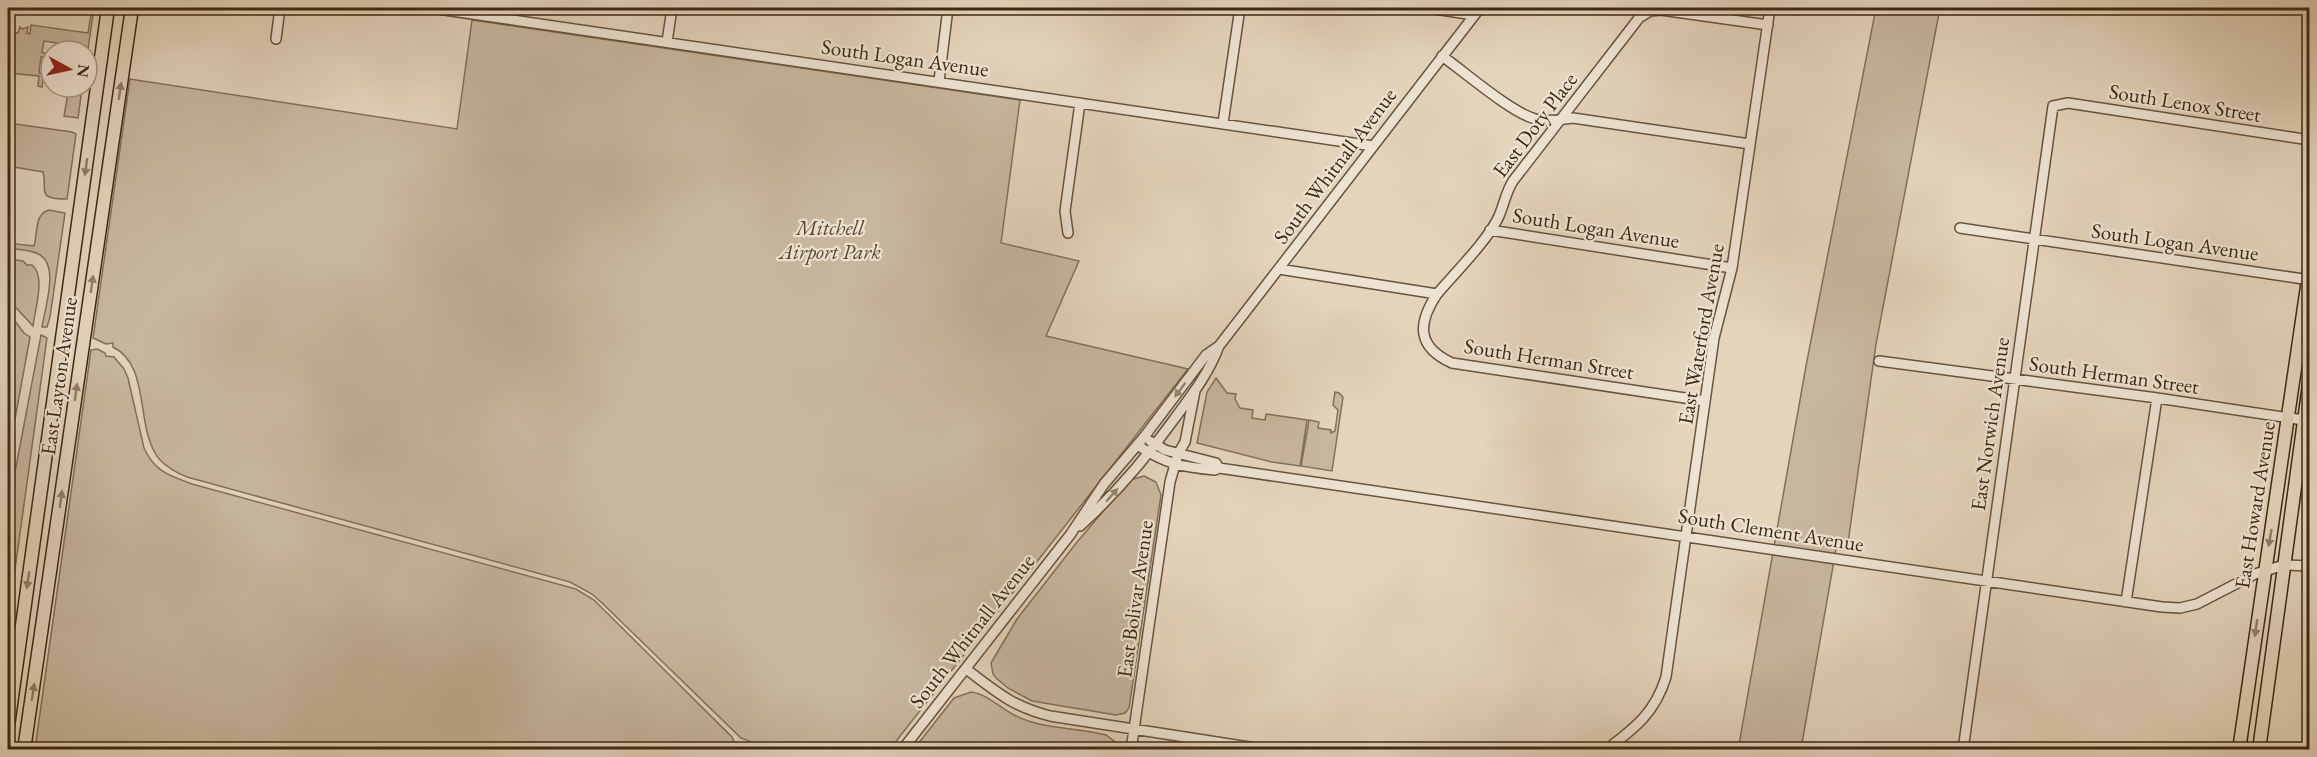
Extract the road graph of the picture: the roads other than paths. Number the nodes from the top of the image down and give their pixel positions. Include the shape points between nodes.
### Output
1 (108, 8) edge
2 (132, 8) edge
3 (280, 8) edge
4 (431, 8) edge
5 (672, 8) edge
6 (948, 8) edge
7 (1240, 8) edge
8 (1428, 8) edge
9 (1770, 8) edge
10 (1477, 11) edge
11 (1767, 25) junction
12 (276, 39) dead end
13 (667, 42) junction
14 (1442, 56) junction
15 (939, 81) junction
16 (1080, 103) junction
17 (2055, 105) joint
18 (1560, 119) junction
19 (1224, 123) junction
20 (2310, 140) edge
21 (1750, 144) junction
22 (1372, 146) junction
23 (1960, 228) dead end
24 (1490, 230) junction
25 (1068, 233) dead end
26 (2035, 239) junction
27 (2310, 266) edge
28 (1732, 268) junction
29 (1280, 270) junction
30 (2309, 279) edge
31 (1437, 294) junction
32 (1218, 346) junction
33 (1879, 361) dead end
34 (2310, 377) edge
35 (2014, 380) junction
36 (1195, 391) junction
37 (2157, 398) junction
38 (1705, 401) junction
39 (2288, 418) junction
40 (2306, 421) edge
41 (1144, 437) junction
42 (1155, 444) junction
43 (1137, 445) junction
44 (1148, 452) junction
45 (1178, 454) junction
46 (1175, 465) junction
47 (1219, 468) junction
48 (1070, 535) junction
49 (1687, 536) junction
50 (2284, 565) junction
51 (2310, 566) edge
52 (2265, 570) junction
53 (1988, 580) junction
54 (2126, 602) junction
55 (966, 669) junction
56 (8, 726) edge
57 (1134, 729) junction
58 (24, 750) edge
59 (902, 750) edge
60 (1131, 750) edge
61 (1268, 750) edge
62 (1606, 750) edge
63 (1963, 750) edge
64 (2239, 750) edge
65 (2259, 750) edge

1 -> 56 main road, East Layton Avenue
58 -> 2 main road, East Layton Avenue
3 - 12 street
4 - 13 street, South Logan Avenue
5 - 13 street
6 - 15 street
7 - 19 street
8 - 10 street
9 - 11 street, East Waterford Avenue
10 - 14 street, South Whitnall Avenue
11 - 18 street, East Doty Place via 1661,10 1650,12 1640,18
11 - 21 street, East Waterford Avenue
13 - 15 street, South Logan Avenue
14 - 18 street via 1519,112 1544,121
14 - 22 street, South Whitnall Avenue
15 - 16 street, South Logan Avenue
16 - 19 street, South Logan Avenue
16 - 25 street via 1065,211
17 - 20 street, South Lenox Street
17 - 26 street, East Norwich Avenue
18 - 21 street
18 - 24 street, East Doty Place via 1506,192
19 - 22 street, South Logan Avenue
21 - 28 street, East Waterford Avenue
22 - 29 street, South Whitnall Avenue
23 - 26 street, South Logan Avenue
24 - 28 street, South Logan Avenue
24 - 31 street, East Doty Place
26 - 30 street, South Logan Avenue
26 - 35 street, East Norwich Avenue
27 - 30 main road, East Howard Avenue
28 - 38 street, East Waterford Avenue via 1716,324
29 - 31 street
29 - 32 street, South Whitnall Avenue
30 - 39 main road, East Howard Avenue
31 - 38 street, South Herman Street via 1422,328 1434,353 1452,363
32 - 36 street, South Whitnall Avenue
32 -> 41 street, South Whitnall Avenue via 1206,355
33 - 35 street, South Herman Street
34 - 40 main road, East Howard Avenue
35 - 37 street, South Herman Street
35 - 53 street, East Norwich Avenue
36 - 42 street, South Whitnall Avenue
36 - 45 street, East Bolivar Avenue via 1185,441
37 - 39 street, South Herman Street
37 - 54 street
38 - 49 street, East Waterford Avenue
39 - 40 street, South Herman Street
39 -> 52 main road, East Howard Avenue
40 - 50 main road, East Howard Avenue
41 - 42 street, South Clement Avenue
41 - 43 street, South Whitnall Avenue
42 - 44 street, South Whitnall Avenue
42 - 45 street, South Clement Avenue
43 - 44 street, South Clement Avenue
43 - 48 street, South Whitnall Avenue via 1104,484
44 - 46 street, South Clement Avenue
48 -> 44 street, South Whitnall Avenue via 1104,504
45 - 46 street, East Bolivar Avenue
45 - 47 street, South Clement Avenue via 1216,463
46 - 47 street, South Clement Avenue
46 - 57 street, East Bolivar Avenue
47 - 49 street, South Clement Avenue
48 - 55 street, South Whitnall Avenue
49 - 53 street, South Clement Avenue
49 - 62 street, East Waterford Avenue via 1660,696 1640,723
50 - 51 street, South Clement Avenue
50 - 52 street, South Clement Avenue
50 - 65 main road, East Howard Avenue
52 - 54 street, South Clement Avenue via 2180,609
52 -> 64 main road, East Howard Avenue
53 - 54 street, South Clement Avenue
53 - 63 street, East Norwich Avenue
55 - 57 street via 1028,711
55 - 59 street, South Whitnall Avenue
57 - 60 street, East Bolivar Avenue
57 - 61 street

